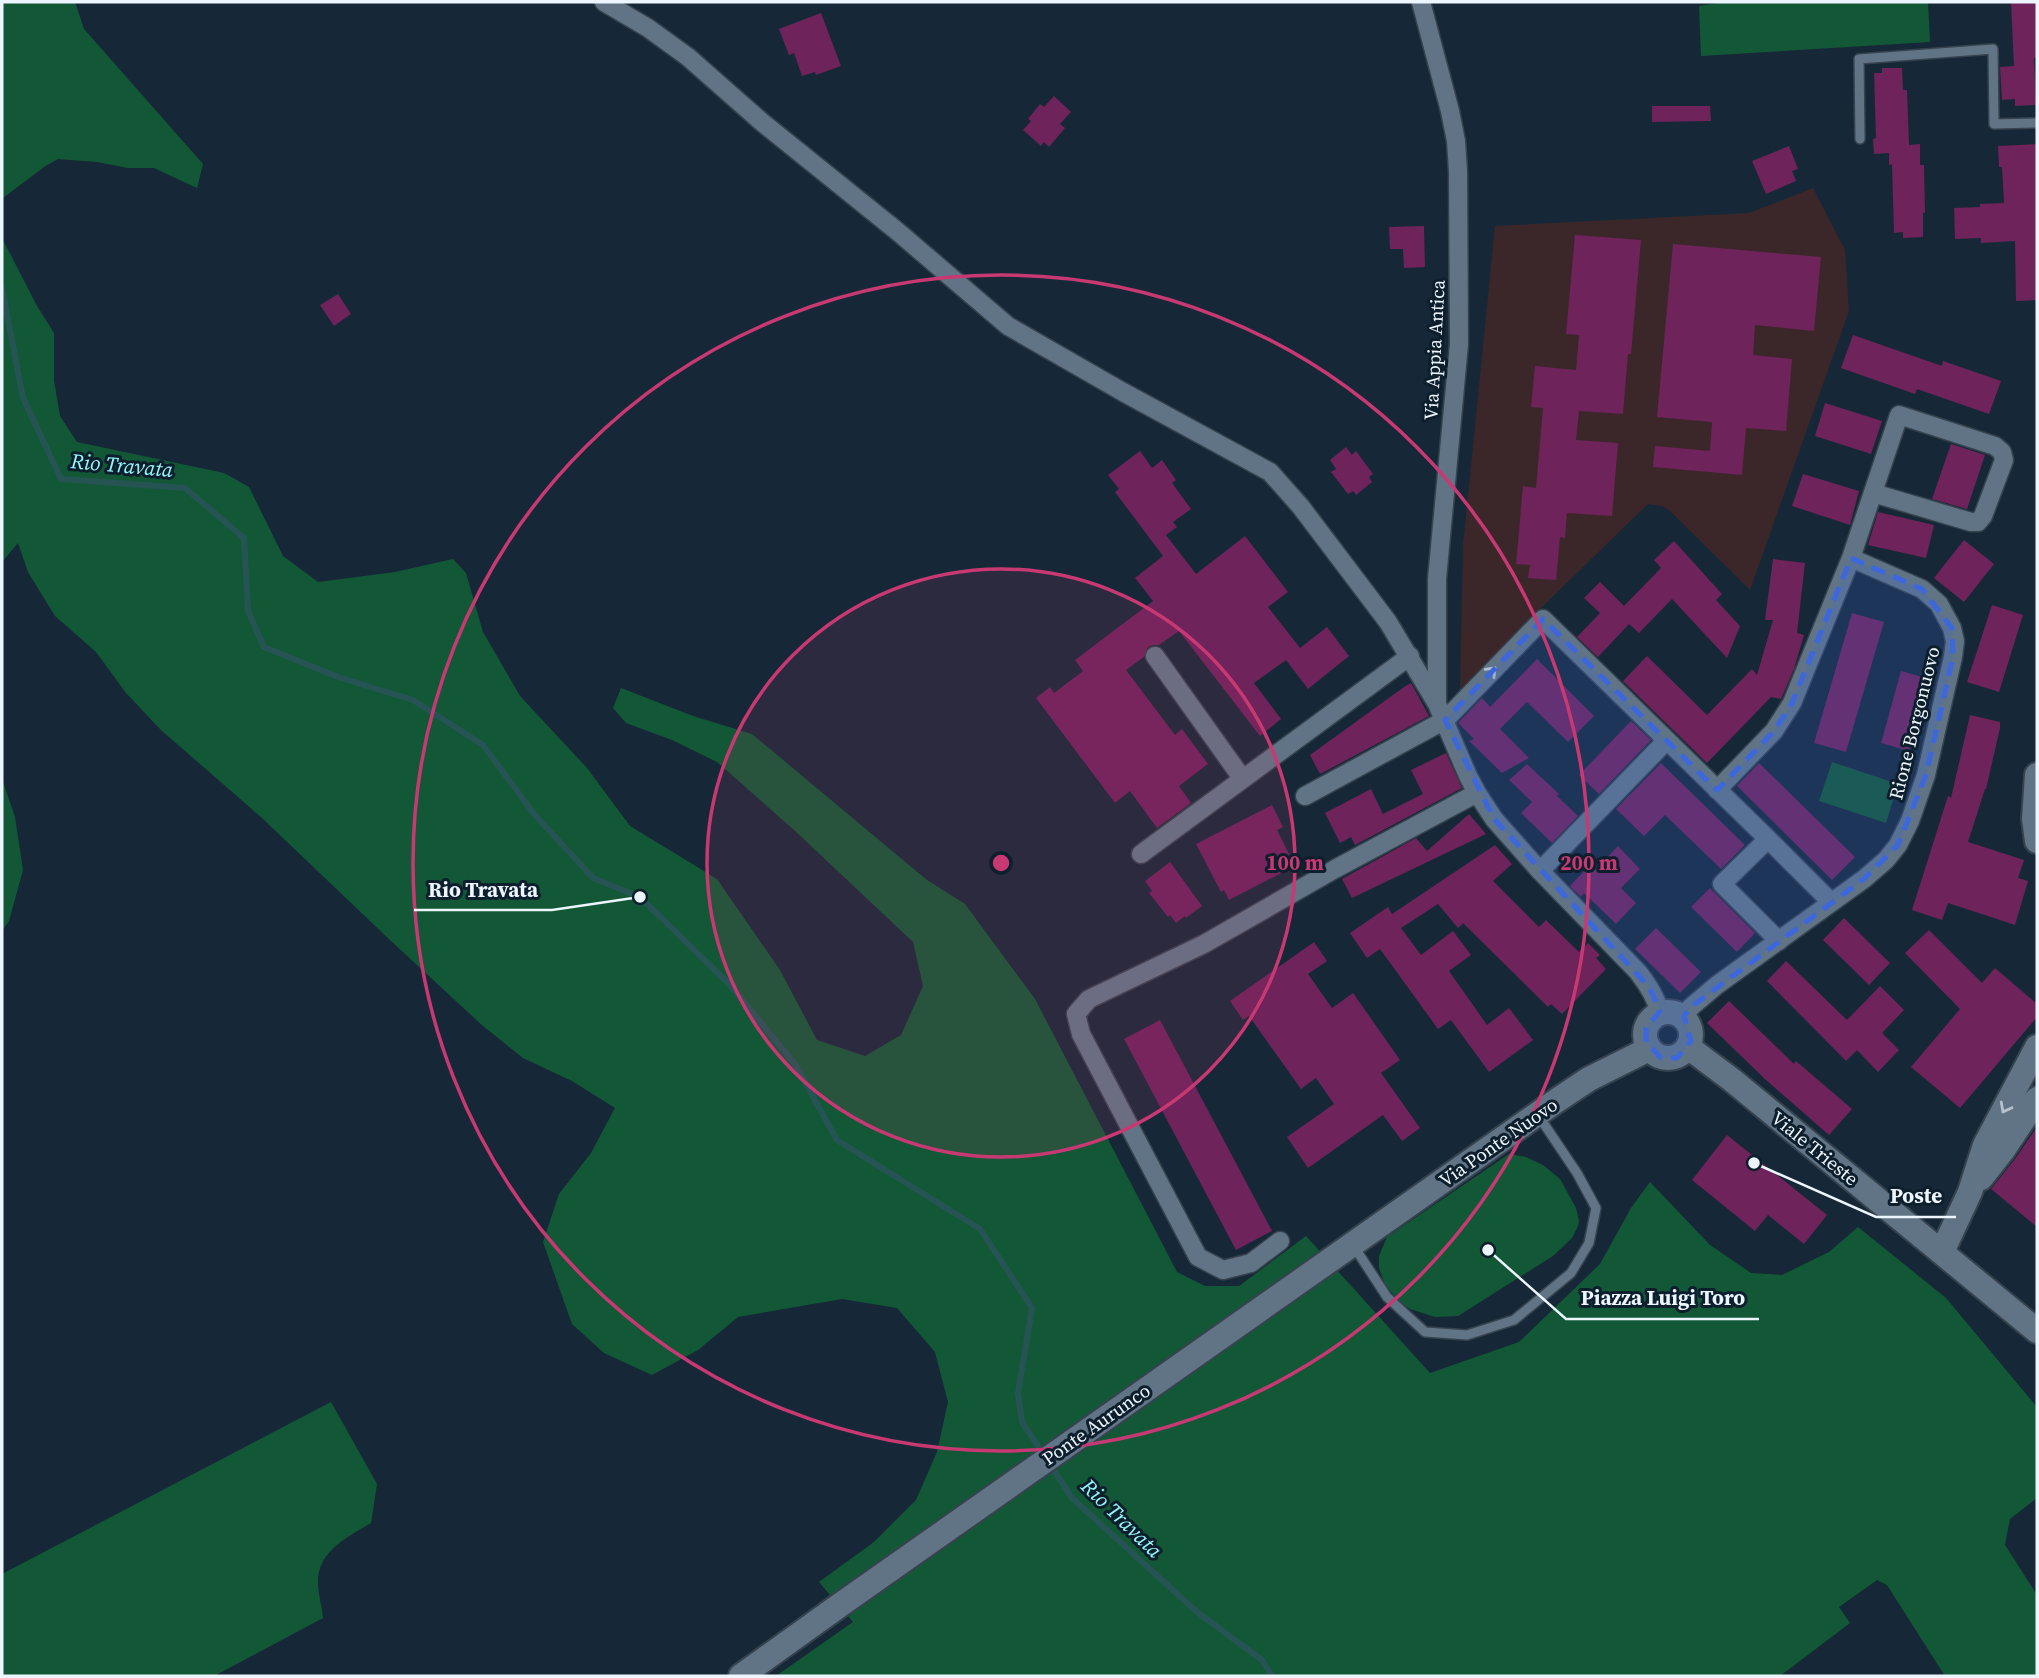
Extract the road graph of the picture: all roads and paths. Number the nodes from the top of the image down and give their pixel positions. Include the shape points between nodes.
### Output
1 (604, 2) edge
2 (1421, 2) edge
3 (2037, 123) edge
4 (1860, 139) dead end
5 (1873, 493) junction
6 (1851, 558) junction
7 (1155, 656) dead end
8 (1409, 656) junction
9 (1441, 712) junction
10 (1667, 740) junction
11 (2037, 775) edge
12 (1242, 778) junction
13 (1717, 790) junction
14 (1477, 793) junction
15 (1306, 796) dead end
16 (1768, 839) junction
17 (2037, 841) edge
18 (1141, 854) dead end
19 (1540, 871) junction
20 (1831, 902) junction
21 (1779, 941) junction
22 (1672, 1015) junction
23 (1688, 1047) junction
24 (2037, 1047) edge
25 (1649, 1049) junction
26 (2037, 1099) edge
27 (1537, 1114) junction
28 (1970, 1192) junction
29 (1280, 1241) dead end
30 (1352, 1244) junction
31 (1942, 1252) junction
32 (2037, 1331) edge
33 (741, 1676) edge

1 - 8 street via 688,57 1008,326 1270,472 1388,622
2 - 9 street, Via Appia Antica via 1450,111 1458,182 1459,344 1437,579
3 - 4 lane via 1994,124 1993,49 1858,59
5 - 5 street via 1899,415 2002,452 2004,460 1978,522
5 - 6 street
6 - 13 street via 1792,703 1774,731
6 - 20 street, Rione Borgonuovo via 1922,589 1939,604 1955,641 1920,796 1910,821 1886,860
7 - 12 street
8 - 9 street
8 - 12 street
9 -> 10 street via 1543,620
9 - 14 street, Via Appia Antica
9 - 15 street
10 - 13 street
10 - 19 street
11 - 17 street
12 - 18 street
13 - 16 street
14 - 19 street, Via Appia Antica
14 - 29 street via 1204,944 1089,999 1076,1014 1081,1034 1198,1257 1223,1270 1251,1262
16 - 20 street
16 - 21 street via 1722,884
19 - 22 street, Via Appia Antica via 1638,972
20 - 21 street, Rione Borgonuovo
21 - 22 street, Rione Borgonuovo via 1691,1007
22 - 23 street via 1691,1028
22 - 25 street via 1654,1017 1646,1028
23 - 25 street via 1669,1059
23 - 31 street, Viale Trieste
24 -> 28 street via 1985,1145
25 - 27 street, Via Ponte Nuovo via 1590,1079
26 - 28 street
27 - 30 street, Via Ponte Nuovo
27 - 30 lane via 1596,1208 1589,1243 1571,1273 1514,1320 1467,1335 1425,1332 1387,1297
28 - 31 street
30 - 33 street, Ponte Aurunco
31 - 32 street, Viale Trieste

